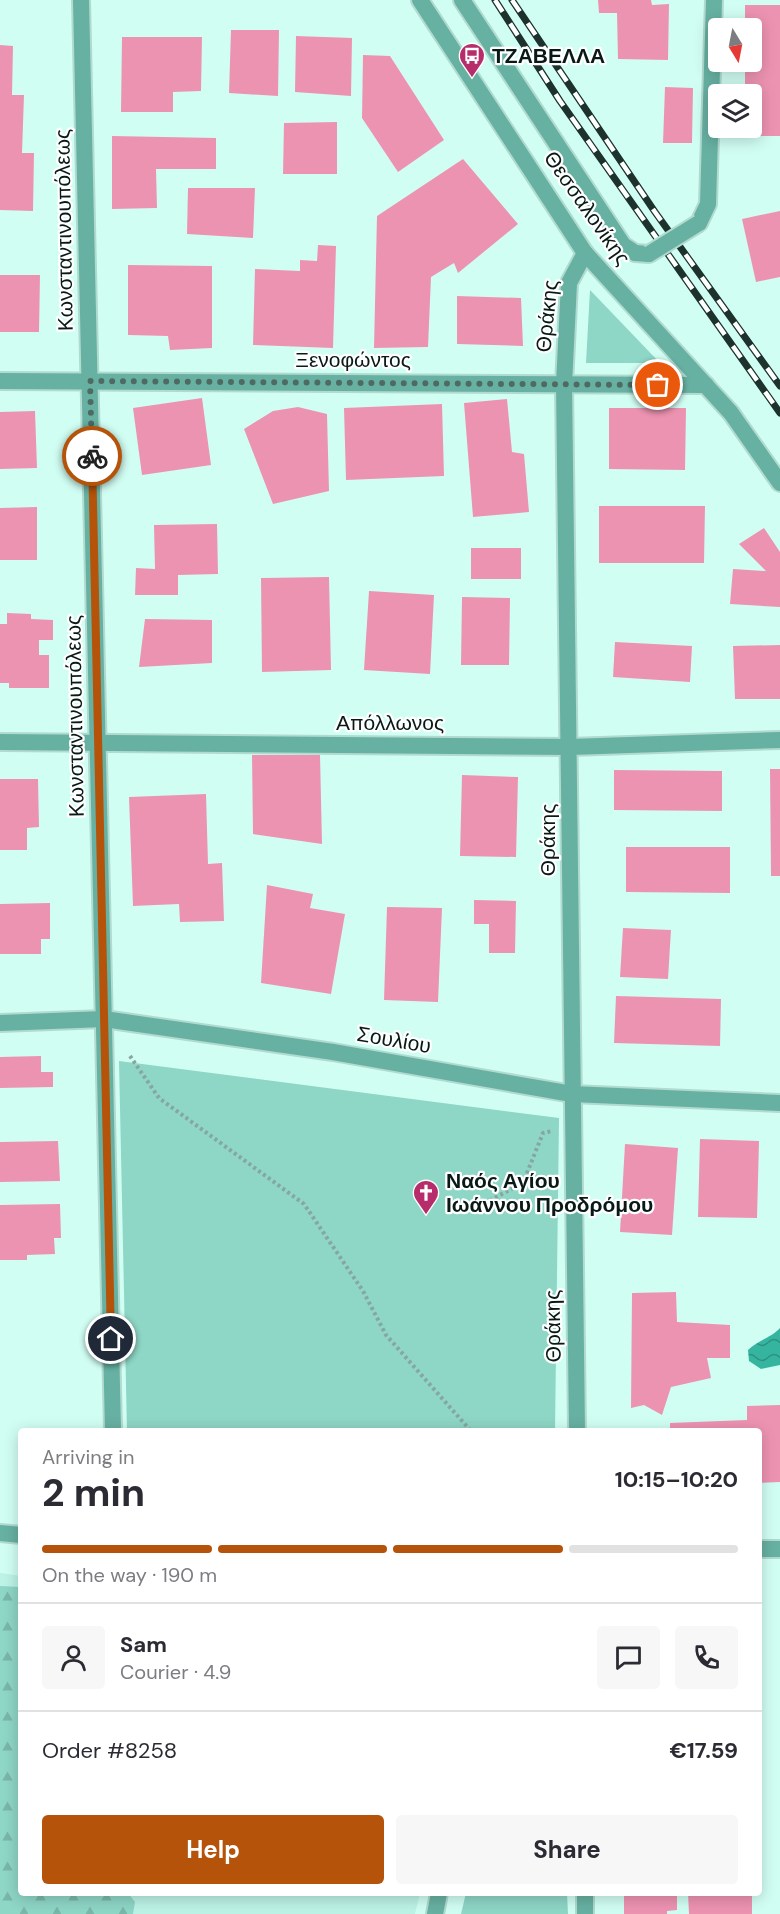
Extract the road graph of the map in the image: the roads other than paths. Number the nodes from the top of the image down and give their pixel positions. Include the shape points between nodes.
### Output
1 (81, 0) edge
2 (420, 0) edge
3 (462, 0) edge
4 (714, 0) edge
5 (585, 253) junction
6 (0, 381) edge
7 (90, 381) junction
8 (564, 384) junction
9 (706, 386) junction
10 (780, 483) edge
11 (780, 740) edge
12 (0, 742) edge
13 (98, 744) junction
14 (570, 747) junction
15 (104, 1018) junction
16 (0, 1023) edge
17 (572, 1094) junction
18 (780, 1103) edge
19 (113, 1428) edge
20 (577, 1428) edge
21 (0, 1533) edge
22 (18, 1535) edge
23 (762, 1549) edge
24 (780, 1549) edge
25 (438, 1896) edge
26 (585, 1896) edge
27 (435, 1914) edge
28 (585, 1914) edge

1 - 7 street, Κωνσταντινουπόλεως
2 - 5 street, Θεσσαλονίκης
3 - 4 street, bridge via 623,245 635,253 649,254 699,223 708,204
5 - 8 street, Θράκης via 569,283
5 - 9 street, Θεσσαλονίκης
6 - 7 street, Ξενοφώντος
7 - 8 street, Ξενοφώντος
7 - 13 street, Κωνσταντινουπόλεως
8 - 9 street, Ξενοφώντος
8 - 14 street, Θράκης
9 - 10 street, Θεσσαλονίκης via 731,413
11 - 14 street, Απόλλωνος
12 - 13 street, Απόλλωνος
13 - 14 street, Απόλλωνος
13 - 15 street, Κωνσταντινουπόλεως
14 - 17 street, Θράκης
15 - 16 street, Σουλίου
15 - 17 street, Σουλίου via 333,1052
15 - 19 street, Κωνσταντινουπόλεως
17 - 18 street, Σουλίου
17 - 20 street, Θράκης
21 - 22 street
23 - 24 street
25 - 27 street
26 - 28 street

